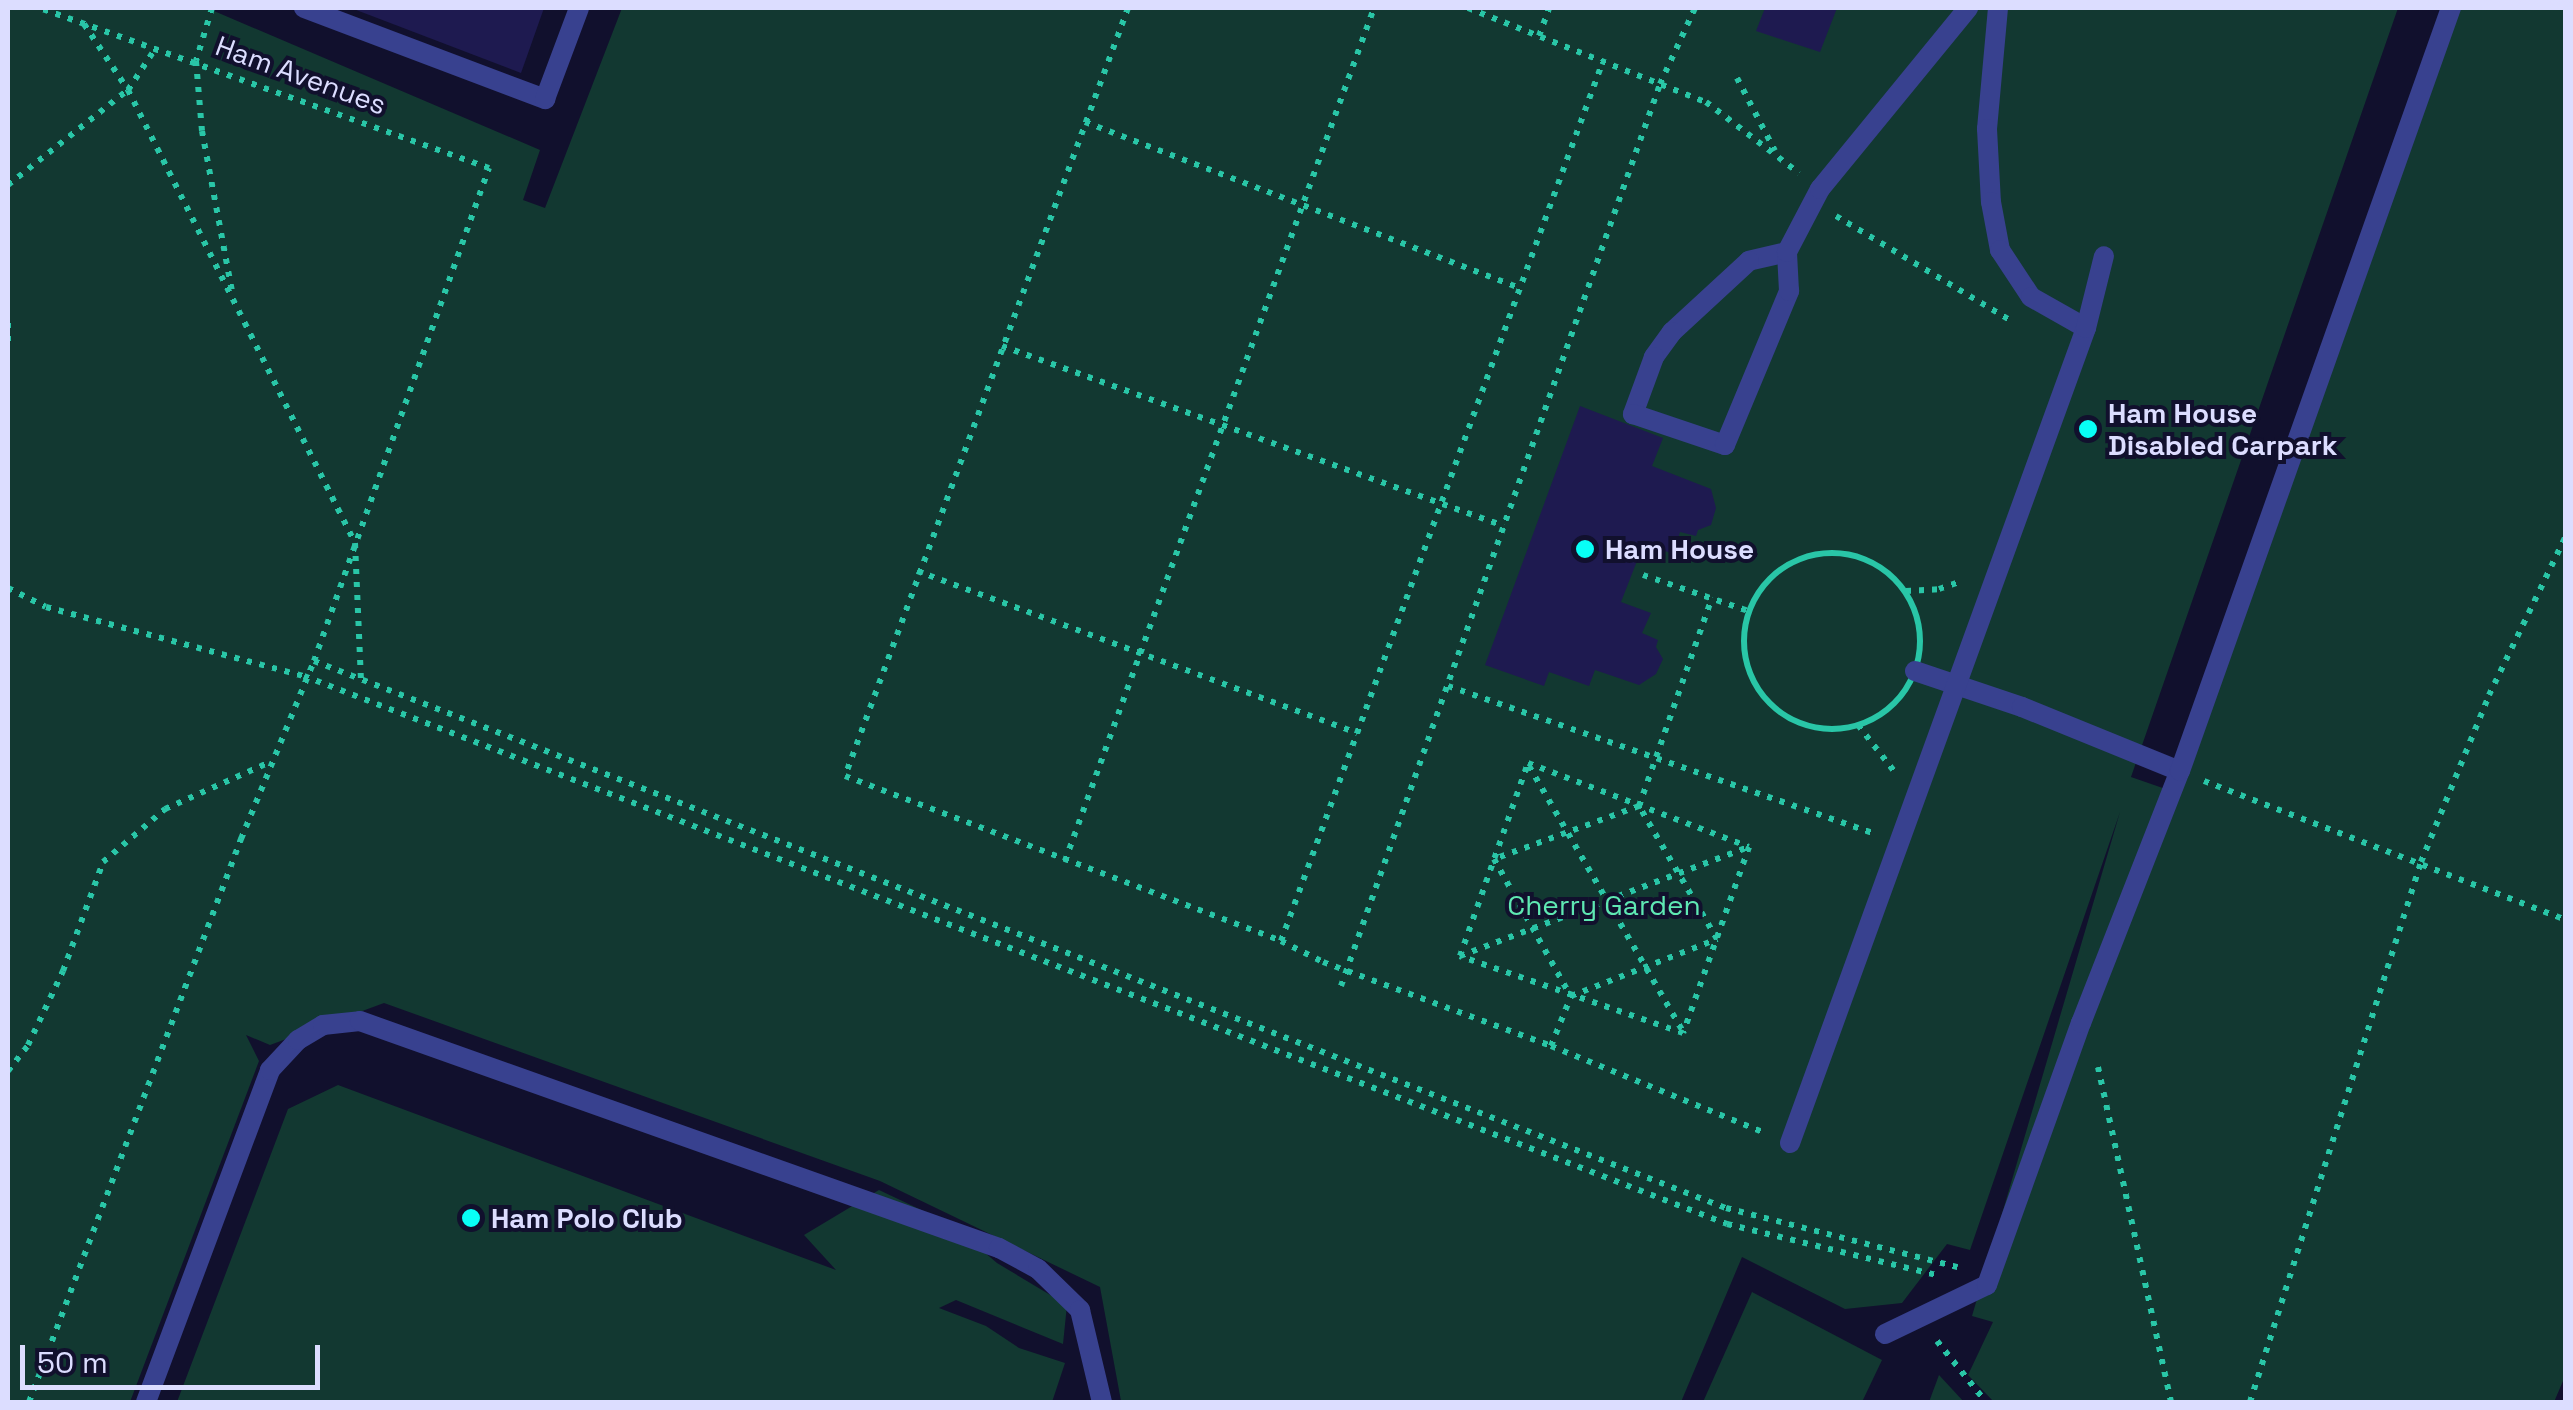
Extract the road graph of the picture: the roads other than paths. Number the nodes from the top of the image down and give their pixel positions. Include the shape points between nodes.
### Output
1 (304, 8) edge
2 (579, 8) edge
3 (1968, 8) edge
4 (1998, 8) edge
5 (2451, 8) edge
6 (1787, 252) junction
7 (2104, 256) dead end
8 (2086, 328) junction
9 (1915, 671) road end
10 (1954, 684) junction
11 (2180, 770) junction
12 (1790, 1142) road end
13 (1886, 1334) dead end
14 (146, 1402) edge
15 (1102, 1402) edge

1 - 2 lane via 544,99
3 - 6 lane via 1817,196
4 - 8 lane via 1987,129 2000,250 2031,297
5 - 11 lane
6 - 6 lane via 1789,292 1726,445 1633,414 1654,357 1672,332 1749,261
7 - 8 lane
8 - 10 lane
9 - 10 lane
10 - 11 lane
10 - 12 lane
11 - 13 lane via 2080,1022 1987,1285
14 - 15 lane via 270,1070 323,1025 360,1021 999,1248 1038,1269 1080,1310

